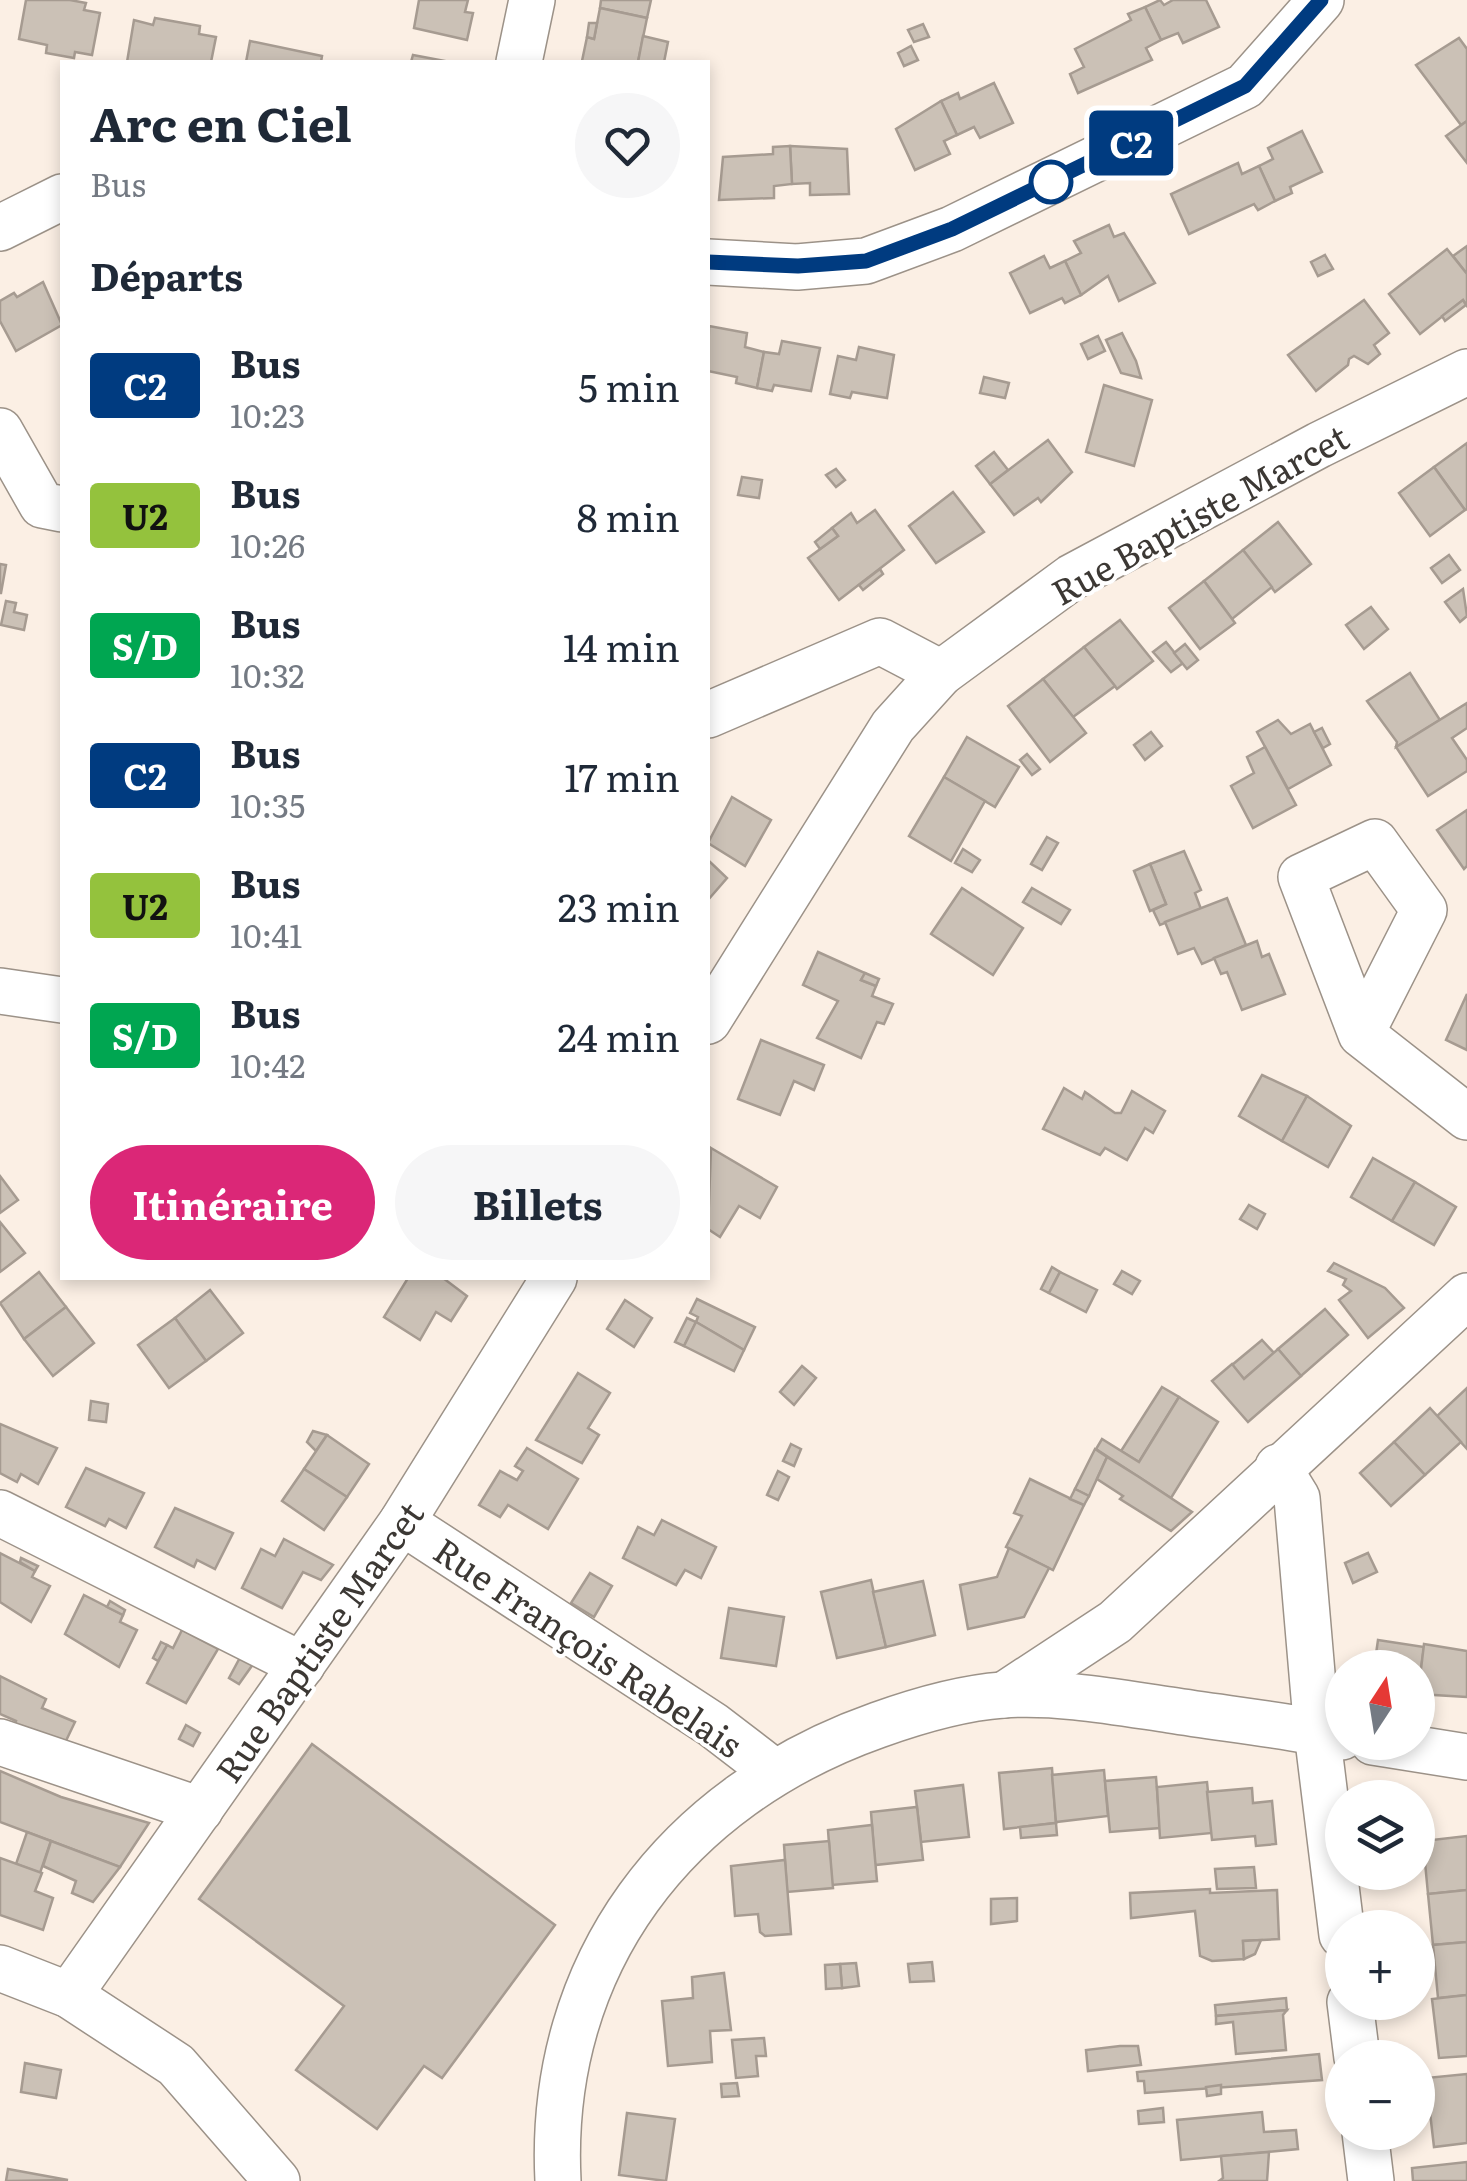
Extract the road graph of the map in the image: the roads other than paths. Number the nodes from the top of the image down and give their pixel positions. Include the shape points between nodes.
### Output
1 (532, 0) edge
2 (1321, 0) edge
3 (519, 60) edge
4 (60, 198) edge
5 (0, 228) edge
6 (710, 262) edge
7 (1467, 372) edge
8 (0, 431) edge
9 (60, 510) edge
10 (942, 673) junction
11 (710, 715) edge
12 (722, 964) edge
13 (0, 991) edge
14 (60, 1000) edge
15 (710, 1013) edge
16 (1361, 1034) dead end
17 (1467, 1117) edge
18 (553, 1280) edge
19 (1467, 1296) edge
20 (1278, 1467) junction
21 (0, 1512) edge
22 (402, 1522) junction
23 (1115, 1622) junction
24 (302, 1665) junction
25 (1004, 1695) junction
26 (1325, 1699) edge
27 (1115, 1702) junction
28 (1325, 1733) edge
29 (0, 1742) edge
30 (1435, 1752) edge
31 (1467, 1757) edge
32 (1332, 1760) edge
33 (774, 1771) junction
34 (200, 1810) junction
35 (1341, 1910) edge
36 (0, 1968) edge
37 (69, 1994) junction
38 (1368, 2150) edge
39 (277, 2181) edge
40 (558, 2181) edge
41 (1371, 2181) edge

1 - 3 street
2 - 6 street via 1245,86 952,229 866,261
4 - 5 street
7 - 10 street, Rue Baptiste Marcet via 1072,577
8 - 9 street via 42,505
10 - 11 street via 880,641
10 - 12 street, Rue Baptiste Marcet via 893,726
12 - 15 street, Rue Baptiste Marcet
13 - 14 street
16 - 17 street
18 - 22 street, Rue Baptiste Marcet
19 - 20 street
20 - 23 street
20 - 26 street via 1296,1498
21 - 24 street
22 - 24 street, Rue Baptiste Marcet
22 - 33 street, Rue François Rabelais via 713,1724
23 - 25 street
23 - 27 street via 1104,1681
24 - 34 street, Rue Baptiste Marcet
25 - 27 street
25 - 33 street via 920,1710
27 - 28 street
29 - 34 street
30 - 31 street
32 - 35 street
33 - 40 street via 691,1833 640,1892 600,1962 556,2135
34 - 37 street, Rue Baptiste Marcet
36 - 37 street
37 - 39 street via 176,2065
38 - 41 street

